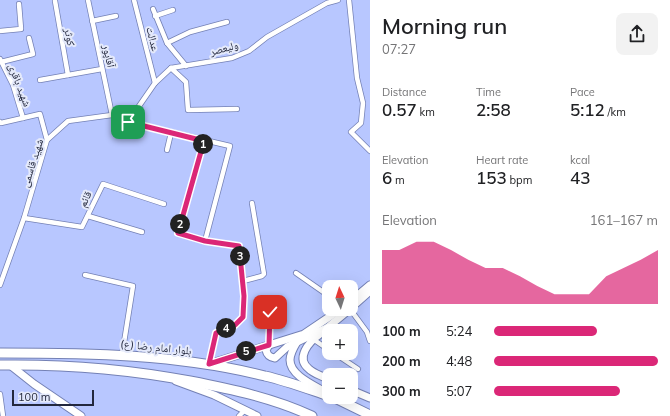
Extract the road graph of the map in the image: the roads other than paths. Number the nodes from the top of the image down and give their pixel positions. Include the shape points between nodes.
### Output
1 (88, 0) edge
2 (134, 0) edge
3 (338, 0) edge
4 (349, 0) edge
5 (55, 2) dead end
6 (19, 4) dead end
7 (153, 9) dead end
8 (173, 10) dead end
9 (116, 16) dead end
10 (155, 16) junction
11 (92, 21) junction
12 (227, 22) dead end
13 (0, 31) edge
14 (29, 38) dead end
15 (167, 43) junction
16 (1, 61) edge
17 (186, 66) junction
18 (170, 68) junction
19 (102, 69) junction
20 (68, 75) junction
21 (40, 80) dead end
22 (155, 83) junction
23 (237, 109) dead end
24 (112, 115) junction
25 (23, 118) junction
26 (0, 122) edge
27 (128, 122) junction
28 (171, 132) junction
29 (47, 140) junction
30 (204, 141) junction
31 (167, 150) dead end
32 (370, 151) edge
33 (252, 203) dead end
34 (164, 204) dead end
35 (88, 216) junction
36 (24, 218) junction
37 (142, 232) dead end
38 (205, 241) junction
39 (296, 272) dead end
40 (85, 275) dead end
41 (243, 281) junction
42 (0, 285) edge
43 (370, 285) edge
44 (322, 291) edge
45 (370, 291) edge
46 (358, 295) edge
47 (358, 302) edge
48 (270, 312) dead end
49 (331, 316) edge
50 (342, 316) edge
51 (355, 316) edge
52 (333, 324) edge
53 (322, 330) edge
54 (322, 333) edge
55 (312, 340) junction
56 (370, 341) edge
57 (297, 342) junction
58 (269, 345) junction
59 (322, 346) edge
60 (0, 353) edge
61 (125, 355) junction
62 (344, 360) edge
63 (209, 364) junction
64 (0, 365) edge
65 (10, 365) junction
66 (356, 368) edge
67 (125, 371) junction
68 (163, 376) junction
69 (322, 376) edge
70 (322, 390) edge
71 (322, 393) edge
72 (358, 393) edge
73 (0, 394) edge
74 (370, 398) edge
75 (347, 404) edge
76 (245, 410) junction
77 (4, 416) edge
78 (81, 416) edge
79 (239, 416) edge
80 (256, 416) edge
81 (312, 416) edge
82 (370, 416) edge

1 - 11 street, آقاپور
2 - 22 street, عدالت
3 - 17 street, ولیعصر via 326,3 267,37 249,51 232,58
4 - 32 street via 357,78 363,103 361,123 351,132
5 - 20 street, کوثر
6 - 13 street via 21,29
7 - 10 street
8 - 10 street
9 - 11 street
10 - 15 street
11 - 19 street, آقاپور
12 - 15 street via 190,32
14 - 16 street via 33,54
15 - 17 street
16 - 25 street, شهید باقری via 13,85
17 - 18 street, ولیعصر
18 - 22 street
18 - 23 street via 186,82 188,110
19 - 20 street
19 - 24 street, آقاپور
20 - 21 street
22 - 27 street
24 - 27 street
24 - 29 street, شهید قاسمی via 68,121
25 - 26 street
25 - 29 street via 40,114
27 - 28 street
28 - 30 street
28 - 31 street
29 - 36 street, شهید قاسمی
30 - 38 street via 178,233
30 - 38 street via 230,146
33 - 41 street via 264,274
34 - 35 street, قائم via 103,184
35 - 36 street, قائم via 82,227
35 - 37 street
36 - 42 street, شهید قاسمی
38 - 41 street via 239,246
39 - 44 street
40 - 61 street via 133,286
41 - 63 street via 243,317 235,325 216,333
43 - 46 street
45 - 47 street
48 - 58 street
49 - 58 street via 304,334
50 - 52 street
51 - 56 street via 367,332
53 - 57 street
54 - 55 street
55 - 59 street
55 - 69 street via 305,350 305,363 308,369
57 - 58 street via 275,358 267,354
57 - 70 street via 290,360 293,370
58 - 63 street
60 - 61 highway, بلوار امام رضا (ع)
61 - 63 highway, بلوار امام رضا (ع)
61 - 67 highway via 131,358 132,365
62 - 66 street
63 - 71 highway, بلوار امام رضا (ع) via 266,376
64 - 65 highway
65 - 67 highway via 71,366
65 - 78 street
67 - 68 highway
68 - 76 street
68 - 81 highway via 220,386
72 - 74 street
73 - 77 street
75 - 82 highway, بلوار امام رضا (ع)
76 - 79 street
76 - 80 street

